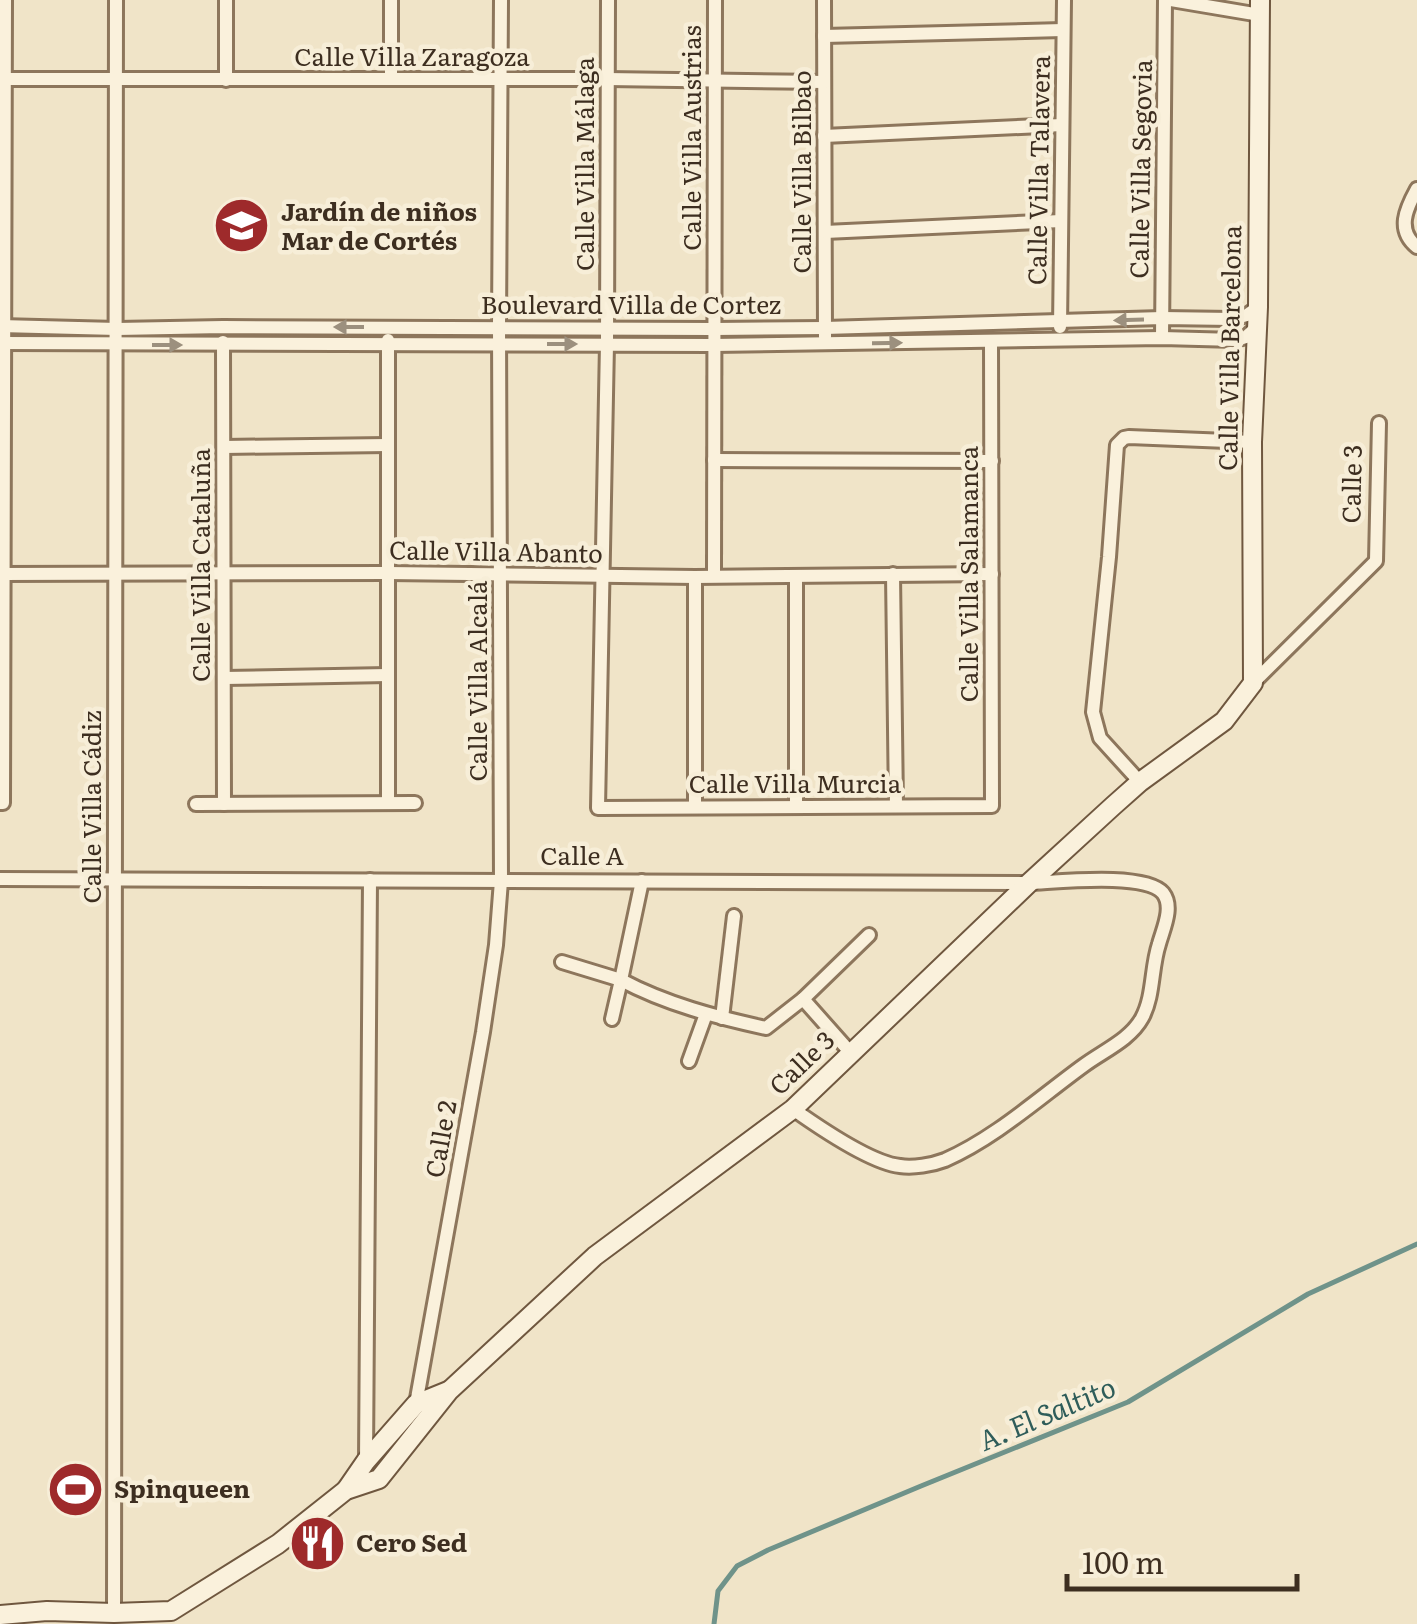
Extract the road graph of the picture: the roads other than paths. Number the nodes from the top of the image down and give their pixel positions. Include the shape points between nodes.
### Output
1 (5, 0) edge
2 (116, 0) edge
3 (226, 0) edge
4 (390, 0) edge
5 (501, 0) edge
6 (608, 0) edge
7 (715, 0) edge
8 (824, 0) edge
9 (1064, 0) edge
10 (1168, 0) edge
11 (1260, 8) edge
12 (1063, 30) junction
13 (824, 36) junction
14 (2, 79) edge
15 (501, 79) junction
16 (607, 79) junction
17 (116, 80) junction
18 (226, 80) junction
19 (391, 80) junction
20 (715, 81) junction
21 (824, 82) junction
22 (1062, 125) junction
23 (824, 136) junction
24 (1417, 189) edge
25 (1062, 221) junction
26 (825, 232) junction
27 (1417, 247) edge
28 (1258, 307) junction
29 (1162, 318) junction
30 (1060, 322) junction
31 (2, 326) edge
32 (223, 326) junction
33 (499, 326) junction
34 (388, 327) junction
35 (1256, 327) junction
36 (607, 328) junction
37 (714, 328) junction
38 (825, 328) junction
39 (116, 330) junction
40 (1162, 338) junction
41 (1060, 340) junction
42 (991, 342) junction
43 (2, 344) edge
44 (115, 344) junction
45 (499, 344) junction
46 (606, 344) junction
47 (825, 344) junction
48 (388, 345) junction
49 (714, 345) junction
50 (224, 346) junction
51 (1379, 423) dead end
52 (1252, 442) junction
53 (388, 446) junction
54 (224, 447) junction
55 (714, 460) junction
56 (992, 461) junction
57 (115, 573) junction
58 (224, 573) junction
59 (388, 573) junction
60 (2, 574) edge
61 (893, 574) junction
62 (992, 574) junction
63 (501, 575) junction
64 (601, 575) junction
65 (694, 576) junction
66 (714, 576) junction
67 (796, 576) junction
68 (388, 675) junction
69 (224, 678) junction
70 (1253, 683) junction
71 (1140, 782) junction
72 (415, 802) dead end
73 (2, 803) edge
74 (388, 803) junction
75 (196, 804) dead end
76 (224, 804) junction
77 (896, 806) junction
78 (992, 806) joint
79 (695, 807) junction
80 (796, 807) junction
81 (598, 808) joint
82 (0, 880) edge
83 (115, 880) junction
84 (370, 880) junction
85 (501, 881) junction
86 (642, 882) junction
87 (1029, 882) junction
88 (734, 916) dead end
89 (870, 935) dead end
90 (562, 962) dead end
91 (620, 980) junction
92 (803, 998) junction
93 (706, 1014) junction
94 (722, 1018) junction
95 (612, 1019) dead end
96 (850, 1052) junction
97 (689, 1061) dead end
98 (793, 1109) junction
99 (448, 1391) junction
100 (416, 1404) junction
101 (366, 1461) junction
102 (346, 1490) junction
103 (114, 1613) junction
104 (0, 1614) edge

1 - 14 street
2 - 17 street, Calle Villa Cádiz
3 - 18 street
4 - 19 street
5 - 15 street, Calle Villa Alcalá
6 - 16 street, Calle Villa Málaga
7 - 20 street, Calle Villa Austrias
8 - 13 street, Calle Villa Bilbao
9 - 12 street, Calle Villa Talavera
10 - 11 street, Calle Villa Barcelona
10 - 29 street, Calle Villa Segovia
11 - 28 street, Calle Villa Barcelona
12 - 13 street
12 - 22 street, Calle Villa Talavera
13 - 21 street, Calle Villa Bilbao
14 - 17 street, Calle Villa Zaragoza
14 - 31 street
15 - 16 street, Calle Villa Zaragoza
15 - 19 street, Calle Villa Zaragoza
15 - 33 street, Calle Villa Alcalá
16 - 20 street, Calle Villa Zaragoza
16 - 36 street, Calle Villa Málaga
17 - 18 street, Calle Villa Zaragoza
17 - 39 street, Calle Villa Cádiz
18 - 19 street, Calle Villa Zaragoza
20 - 21 street, Calle Villa Zaragoza
20 - 37 street, Calle Villa Austrias
21 - 23 street, Calle Villa Bilbao
22 - 23 street
22 - 25 street, Calle Villa Talavera
23 - 26 street, Calle Villa Bilbao
24 - 27 street via 1404,219 1406,236
25 - 26 street
25 - 30 street, Calle Villa Talavera
26 - 38 street, Calle Villa Bilbao
28 - 29 street, Boulevard Villa de Cortez via 1232,320
28 - 35 street, Calle Villa Barcelona
29 -> 30 street, Boulevard Villa de Cortez
29 - 40 street, Calle Villa Segovia
30 - 38 street, Boulevard Villa de Cortez
30 - 41 street, Calle Villa Talavera
31 - 39 street, Boulevard Villa de Cortez
31 - 43 street
34 -> 32 street, Boulevard Villa de Cortez
32 - 39 street, Boulevard Villa de Cortez
32 - 50 street, Calle Villa Cataluña
33 - 34 street, Boulevard Villa de Cortez
33 - 36 street, Boulevard Villa de Cortez
33 - 45 street, Calle Villa Alcalá
34 - 48 street
35 - 40 street, Boulevard Villa de Cortez via 1236,340
35 - 52 street, Calle Villa Barcelona
36 - 37 street, Boulevard Villa de Cortez
36 - 46 street, Calle Villa Málaga
37 - 38 street, Boulevard Villa de Cortez
37 - 49 street, Calle Villa Austrias
38 - 47 street, Calle Villa Bilbao
39 - 44 street, Calle Villa Cádiz
40 - 41 street, Boulevard Villa de Cortez
41 - 42 street, Boulevard Villa de Cortez
47 -> 42 street, Boulevard Villa de Cortez
42 - 56 street, Calle Villa Salamanca
43 - 44 street, Boulevard Villa de Cortez
43 - 60 street
44 -> 50 street, Boulevard Villa de Cortez
44 - 57 street, Calle Villa Cádiz
45 -> 46 street, Boulevard Villa de Cortez
45 - 48 street, Boulevard Villa de Cortez
45 - 63 street, Calle Villa Alcalá
46 - 49 street, Boulevard Villa de Cortez
46 - 64 street, Calle Villa Málaga
47 - 49 street, Boulevard Villa de Cortez
48 - 50 street, Boulevard Villa de Cortez
48 - 53 street
49 - 55 street, Calle Villa Austrias
50 - 54 street, Calle Villa Cataluña
51 - 70 street, Calle 3 via 1376,561
52 - 70 street, Calle Villa Barcelona
52 - 71 street via 1124,438 1117,445 1092,712 1100,738
53 - 54 street
53 - 59 street
54 - 58 street, Calle Villa Cataluña
55 - 56 street
55 - 66 street, Calle Villa Austrias
56 - 62 street, Calle Villa Salamanca
57 - 58 street, Calle Villa Abanto
57 - 60 street, Calle Villa Abanto
57 - 83 street, Calle Villa Cádiz
58 - 59 street, Calle Villa Abanto
58 - 69 street, Calle Villa Cataluña
59 - 63 street, Calle Villa Abanto
59 - 68 street
60 - 73 street
61 - 62 street, Calle Villa Abanto
61 - 67 street, Calle Villa Abanto
61 - 77 street
62 - 78 street, Calle Villa Salamanca
63 - 64 street, Calle Villa Abanto
63 - 85 street, Calle Villa Alcalá
64 - 65 street, Calle Villa Abanto
64 - 81 street, Calle Villa Málaga
65 - 66 street, Calle Villa Abanto
65 - 79 street
66 - 67 street, Calle Villa Abanto
67 - 80 street
68 - 69 street
68 - 74 street
69 - 76 street, Calle Villa Cataluña
70 - 71 street, Calle 3 via 1224,721
71 - 87 street, Calle 3
72 - 74 street
74 - 76 street
75 - 76 street
77 - 78 street, Calle Villa Murcia
77 - 80 street, Calle Villa Murcia
79 - 80 street, Calle Villa Murcia
79 - 81 street, Calle Villa Murcia
82 - 83 street, Calle A
83 - 84 street, Calle A
83 - 103 street, Calle Villa Cádiz
84 - 85 street, Calle A
84 - 101 street
85 - 86 street, Calle A
85 - 100 street, Calle 2 via 483,1032
86 - 87 street, Calle A
86 - 91 street
87 - 96 street, Calle 3
87 - 98 street, Calle A via 1140,882 1166,898 1150,996 1141,1020 1120,1042 941,1162 884,1162
88 - 94 street
89 - 92 street
90 - 91 street
91 - 93 street
91 - 95 street
92 - 94 street via 766,1028
92 - 96 street
93 - 94 street
93 - 97 street
96 - 98 street, Calle 3
98 - 99 street, Calle 3 via 595,1256
99 - 100 street
99 - 102 street, Calle 3 via 379,1478
100 - 101 street
101 - 102 street
102 - 103 street, Calle 3 via 278,1544 171,1611
103 - 104 street

